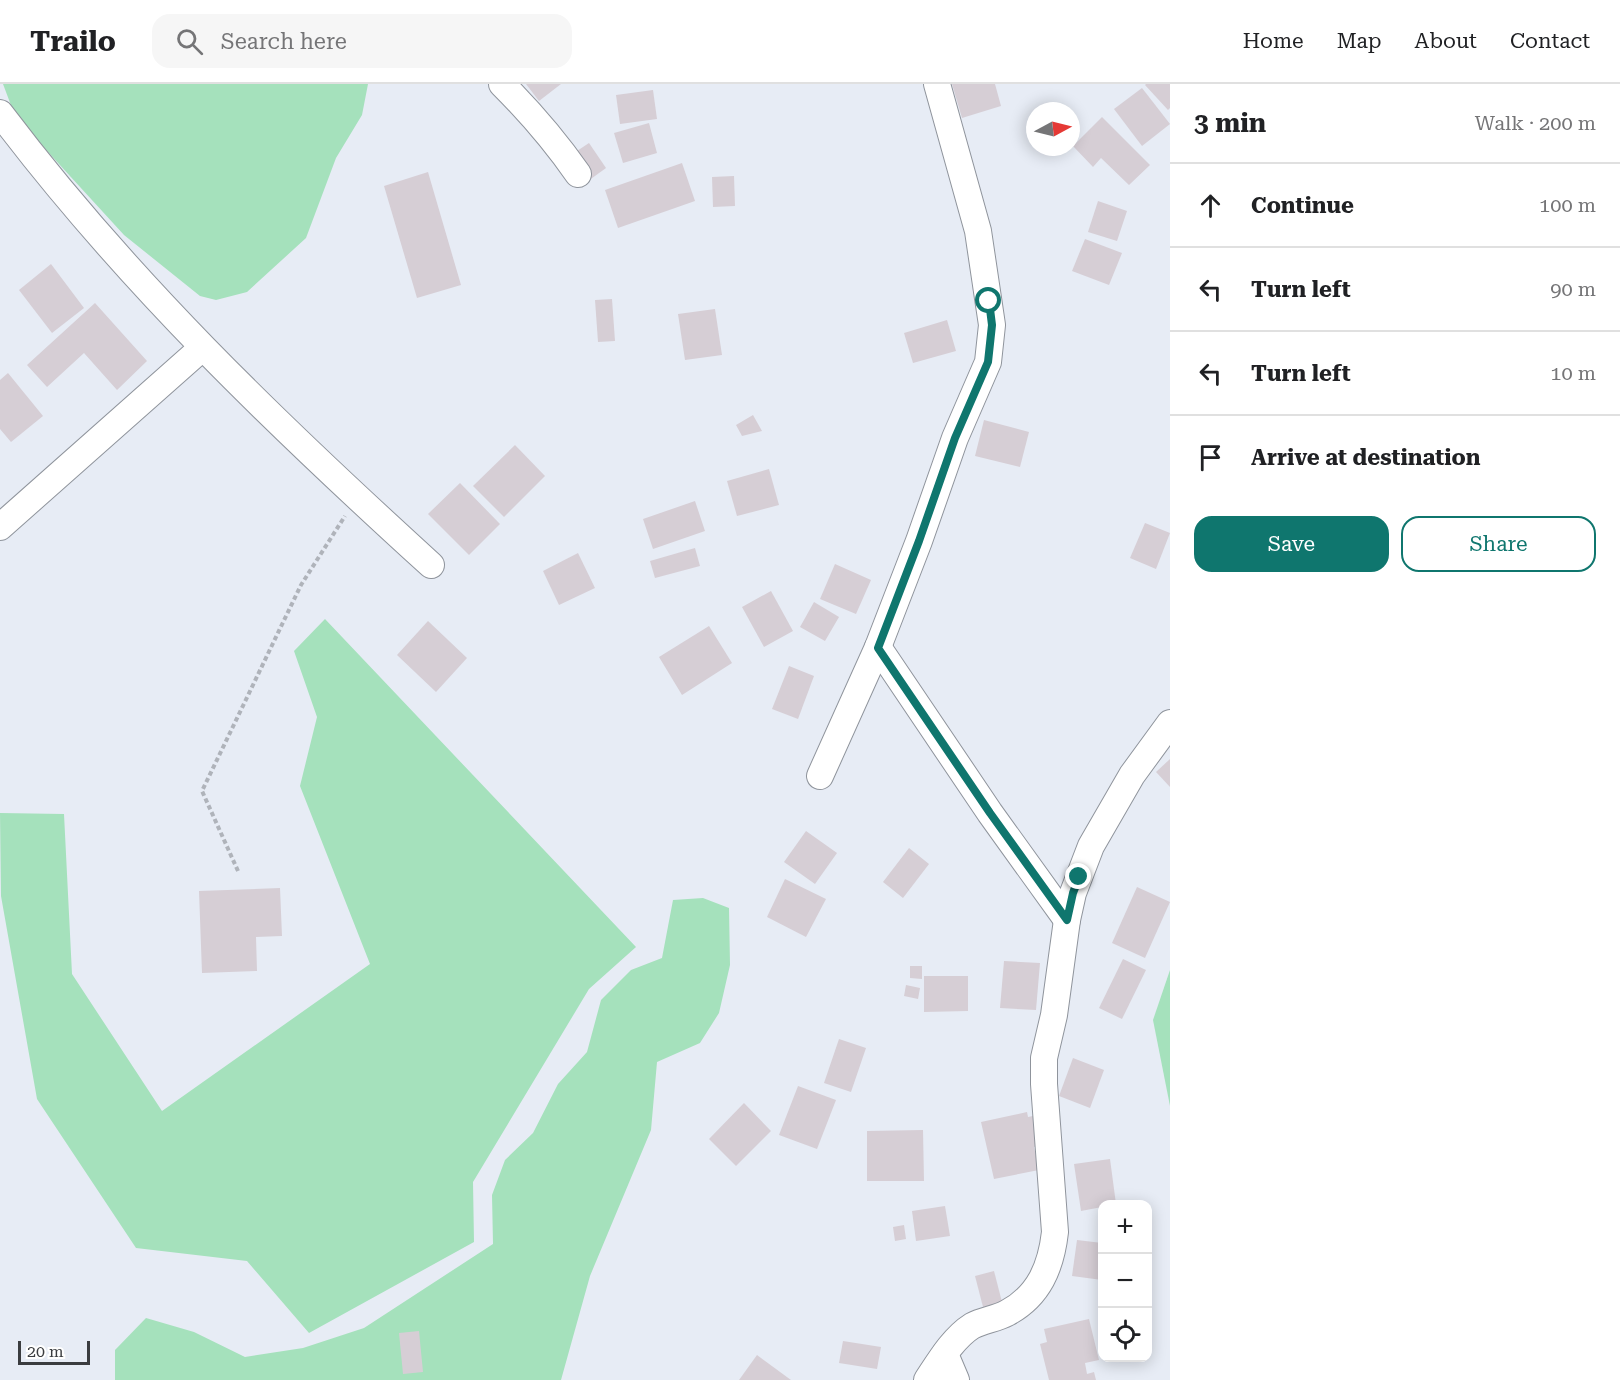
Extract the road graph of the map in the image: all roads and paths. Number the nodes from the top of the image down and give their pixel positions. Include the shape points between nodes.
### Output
1 (502, 84) edge
2 (937, 84) edge
3 (0, 113) edge
4 (578, 174) dead end
5 (202, 348) junction
6 (357, 497) junction
7 (0, 527) edge
8 (431, 565) dead end
9 (878, 648) junction
10 (1170, 723) edge
11 (820, 776) dead end
12 (238, 872) dead end
13 (1067, 920) junction
14 (945, 1354) junction
15 (927, 1380) edge
16 (956, 1380) edge

1 - 4 street via 556,142
2 - 9 street via 978,231 992,325 985,371 955,438
3 - 5 street via 130,272
5 - 6 street
5 - 7 street
6 - 8 street
6 - 12 path via 301,585 202,791
9 - 11 street
9 - 13 street
10 - 13 street via 1132,775 1091,846
13 - 14 street via 1044,1058 1055,1232 1053,1254 1043,1280 1029,1298 1007,1313 971,1327
14 - 15 street
14 - 16 street

